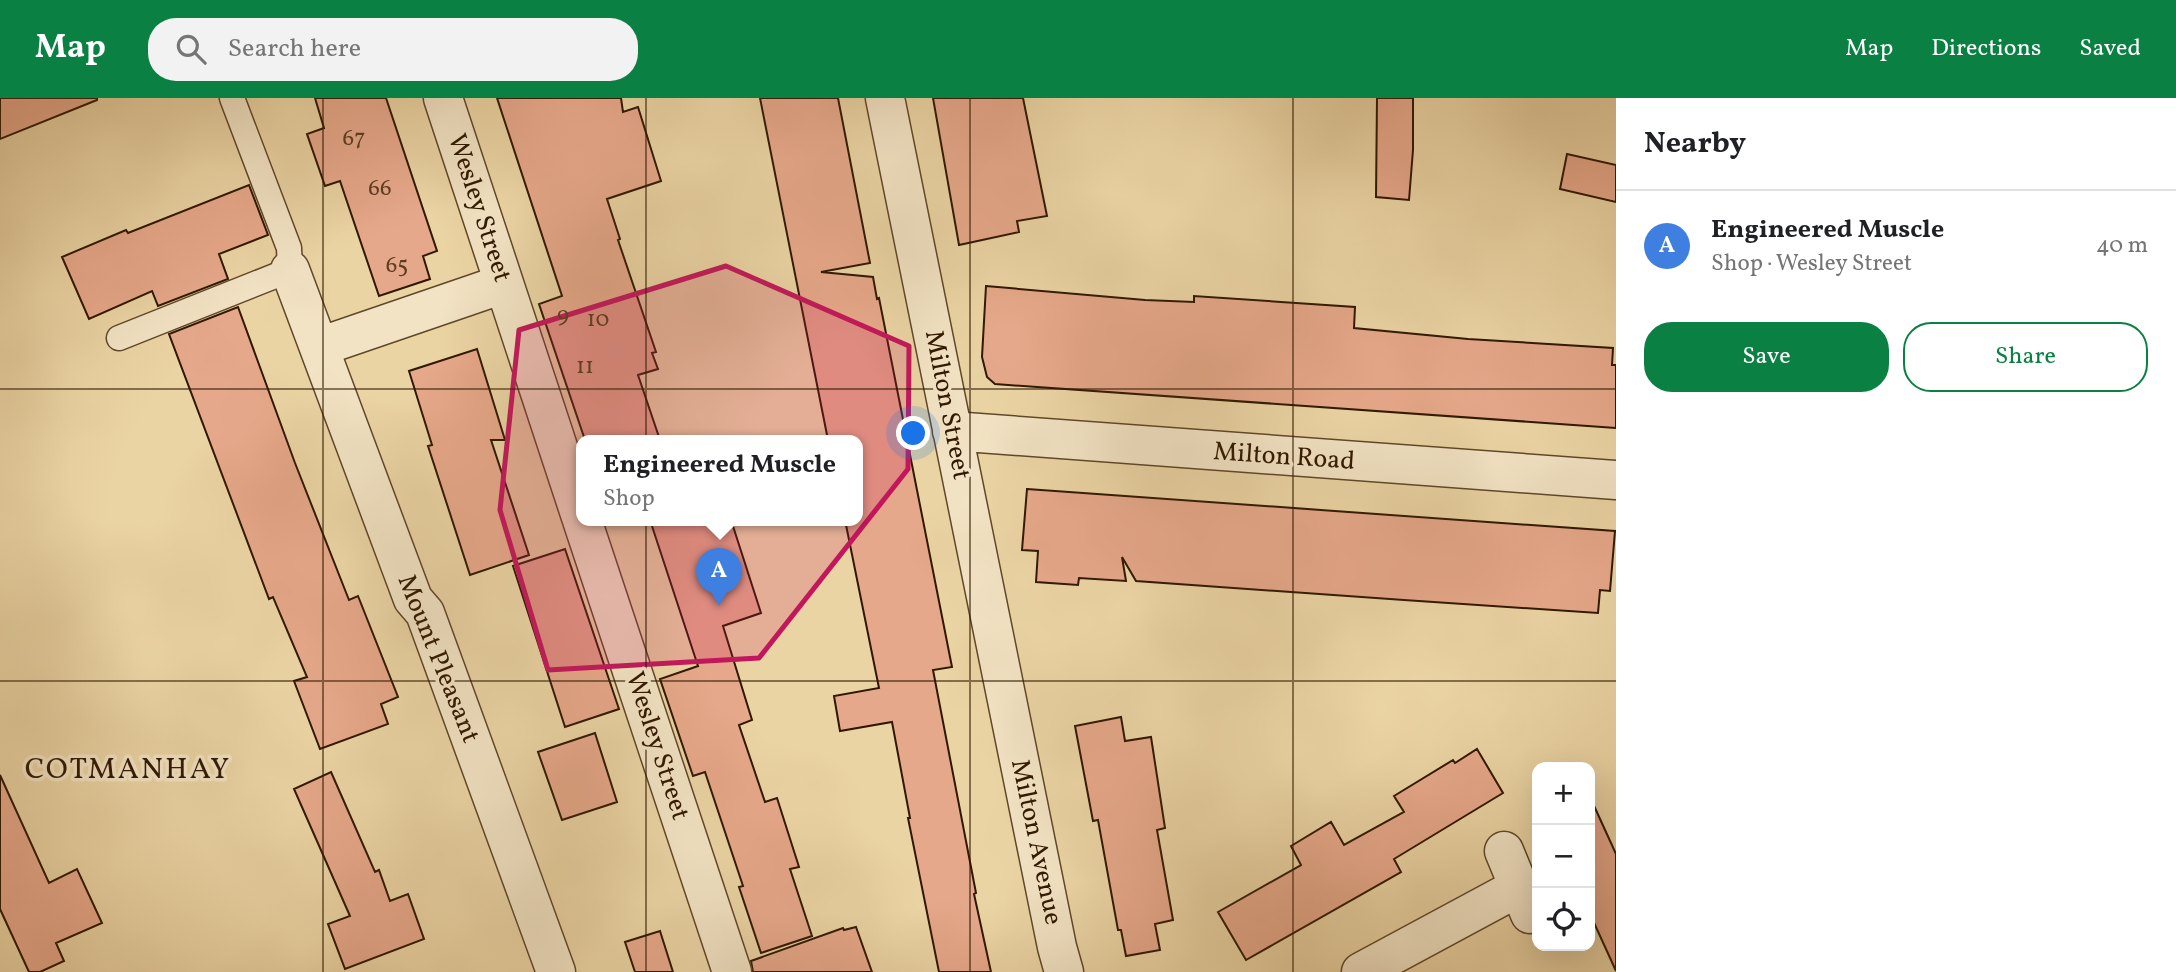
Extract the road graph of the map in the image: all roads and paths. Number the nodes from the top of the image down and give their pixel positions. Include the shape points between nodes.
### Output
1 (232, 98) edge
2 (443, 98) edge
3 (885, 98) edge
4 (290, 270) junction
5 (503, 284) junction
6 (119, 338) dead end
7 (319, 347) junction
8 (952, 431) junction
9 (1616, 481) edge
10 (576, 504) edge
11 (583, 526) edge
12 (1009, 712) joint
13 (1504, 851) dead end
14 (556, 972) edge
15 (732, 972) edge
16 (1064, 972) edge
17 (1362, 972) edge

1 - 4 lane, Mount Pleasant via 289,248
2 - 5 street, Wesley Street
3 - 8 street, Milton Street
4 - 6 lane
4 - 7 street, Mount Pleasant
5 - 7 street
5 - 10 street, Wesley Street
7 - 14 street, Mount Pleasant via 412,599 425,613
8 - 9 street, Milton Road
8 - 12 street, Milton Street
11 - 15 street, Wesley Street
12 - 16 street, Milton Avenue
13 - 17 street via 1524,900

